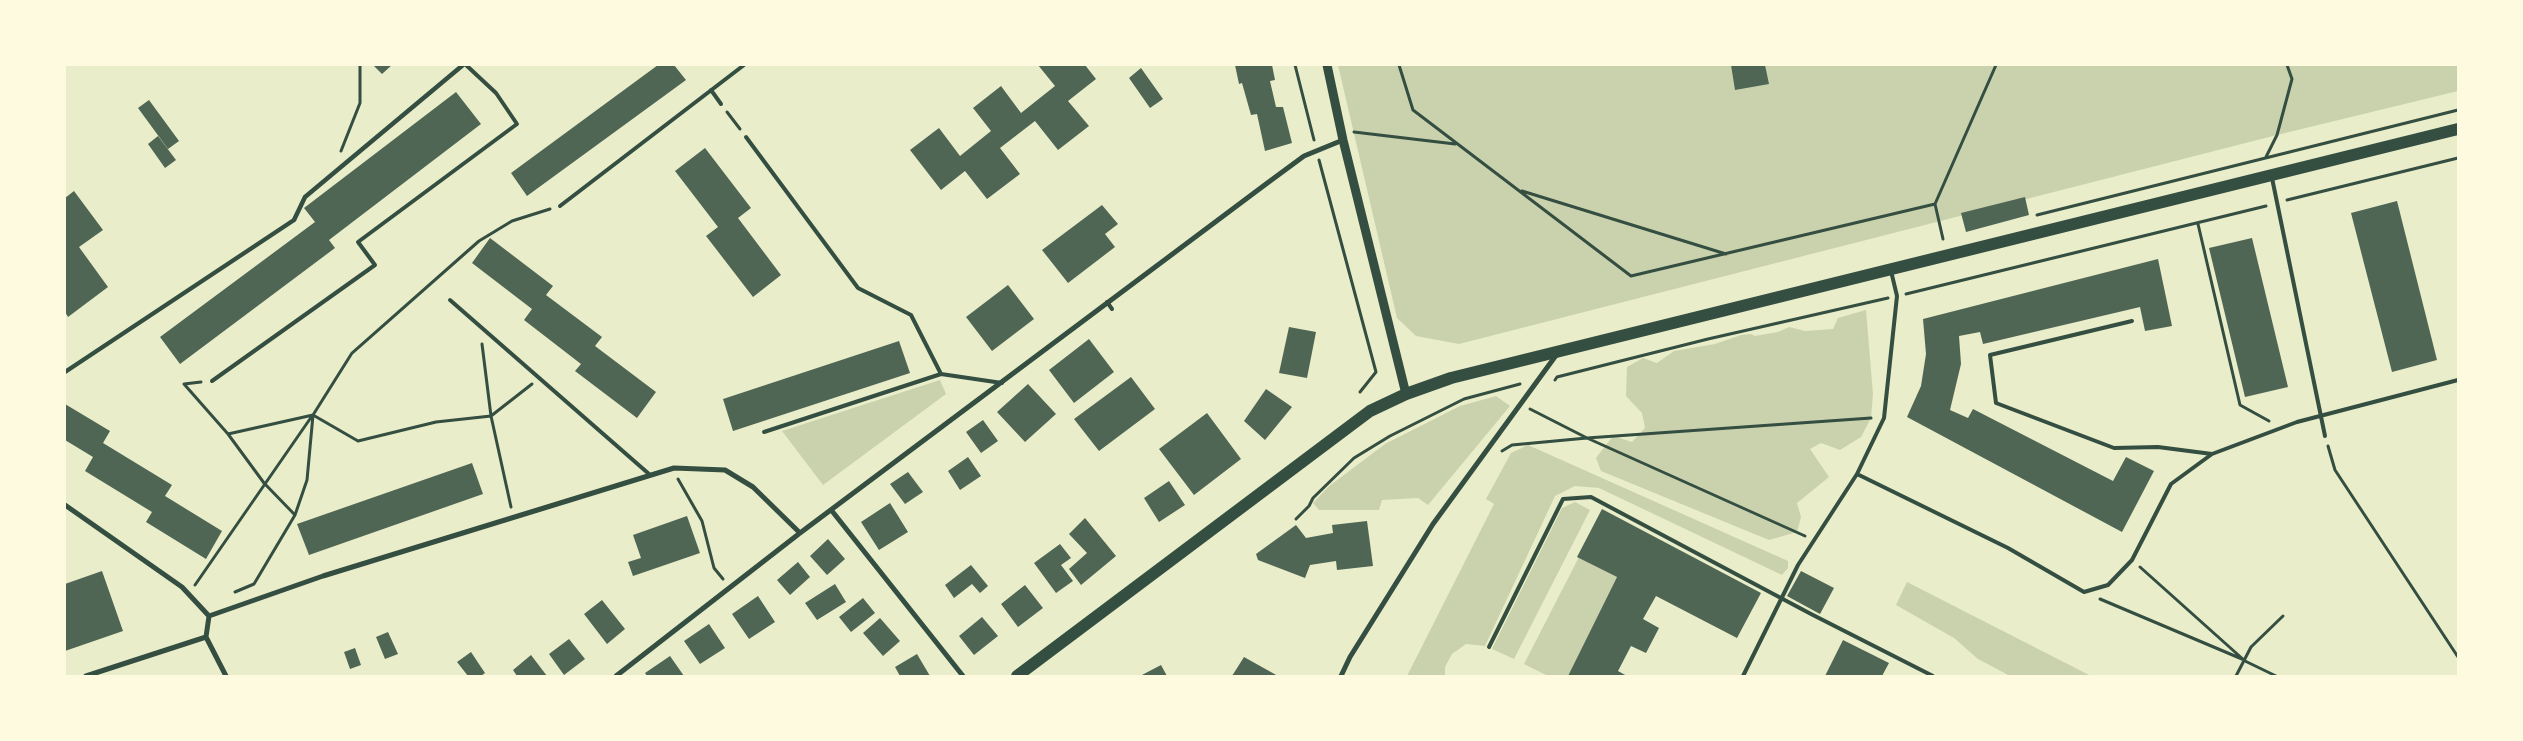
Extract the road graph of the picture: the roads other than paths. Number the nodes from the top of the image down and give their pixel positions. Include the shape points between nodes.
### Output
1 (465, 65) edge
2 (744, 65) edge
3 (1327, 65) edge
4 (711, 90) junction
5 (721, 104) road end
6 (2458, 129) edge
7 (746, 137) road end
8 (1343, 140) junction
9 (2271, 176) junction
10 (560, 206) road end
11 (1891, 270) junction
12 (450, 300) dead end
13 (1107, 302) junction
14 (1112, 309) dead end
15 (2132, 322) dead end
16 (1559, 351) junction
17 (65, 372) edge
18 (941, 374) junction
19 (2458, 380) edge
20 (212, 381) road end
21 (1002, 383) junction
22 (1406, 394) junction
23 (2320, 416) junction
24 (764, 432) dead end
25 (2325, 436) road end
26 (2212, 454) junction
27 (649, 474) junction
28 (1857, 474) junction
29 (65, 506) edge
30 (832, 511) junction
31 (800, 533) junction
32 (1783, 598) junction
33 (209, 616) junction
34 (206, 637) junction
35 (1489, 647) dead end
36 (86, 676) edge
37 (226, 676) edge
38 (616, 676) edge
39 (963, 676) edge
40 (1017, 676) edge
41 (1341, 676) edge
42 (1743, 676) edge
43 (1933, 676) edge

1 - 17 street via 305,198 294,220
1 - 20 lane via 496,94 517,124 358,242 375,265
2 - 4 lane
3 - 8 street
4 - 5 lane
4 - 10 lane
6 - 9 main road
7 - 18 lane via 858,288 911,314
8 - 13 street via 1304,156
8 - 22 street
9 - 11 main road
9 - 23 lane
11 - 16 main road
11 - 28 lane via 1897,296 1884,418
12 - 27 lane
13 - 14 lane
13 - 21 street
15 - 26 lane via 1990,355 1996,403 2114,448 2158,447
16 - 22 main road via 1451,378
16 - 41 street via 1433,524
18 - 21 lane
18 - 24 lane
19 - 23 lane
21 - 30 street
22 - 40 main road via 1370,411
23 - 25 lane
23 - 26 lane via 2281,427
26 - 28 lane via 2170,484 2132,560 2108,585 2084,592 2008,548
27 - 31 street via 674,468 724,470 752,487
27 - 33 street via 323,576
28 - 32 lane via 1798,564
29 - 33 street via 182,587
30 - 31 street
30 - 39 street
31 - 38 street
32 - 35 lane via 1591,497 1563,499
32 - 42 lane
32 - 43 lane
33 - 34 street
34 - 36 street
34 - 37 street

